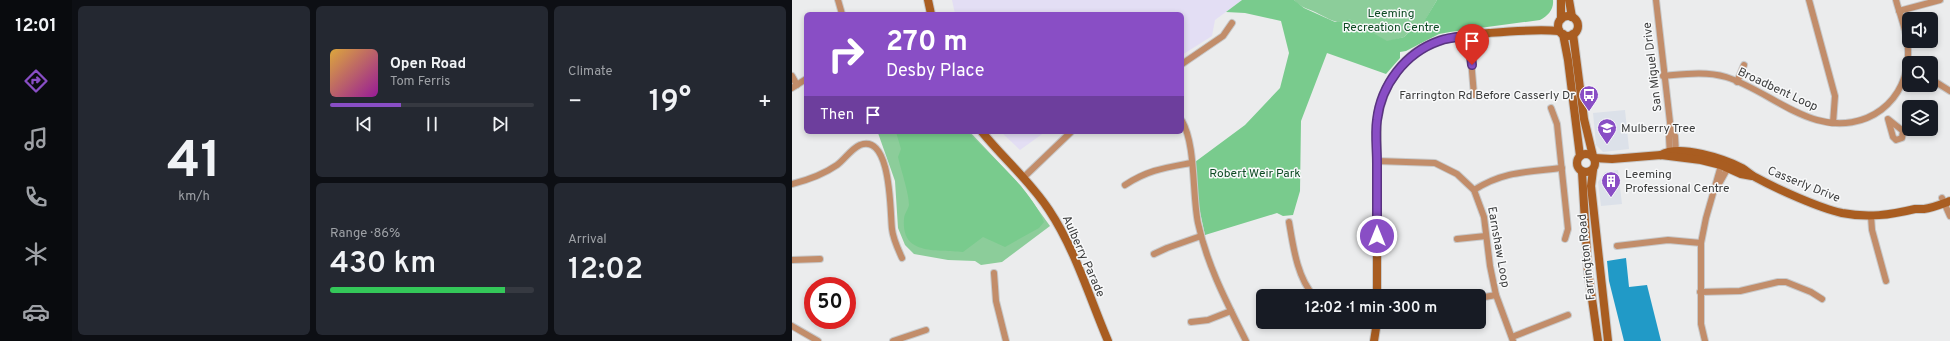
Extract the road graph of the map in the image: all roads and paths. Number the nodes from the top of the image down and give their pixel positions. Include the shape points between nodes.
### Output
1 (838, 0) edge
2 (928, 0) edge
3 (1560, 0) edge
4 (1569, 0) edge
5 (1656, 0) edge
6 (1810, 0) edge
7 (1896, 0) edge
8 (1940, 0) edge
9 (1899, 11) junction
10 (841, 12) edge
11 (931, 12) edge
12 (1572, 17) junction
13 (1560, 20) junction
14 (1232, 23) dead end
15 (1539, 29) junction
16 (1561, 33) junction
17 (1574, 34) junction
18 (1469, 36) junction
19 (1908, 56) edge
20 (1184, 63) edge
21 (1744, 65) dead end
22 (792, 76) edge
23 (1663, 76) junction
24 (804, 81) edge
25 (1737, 82) junction
26 (1902, 82) edge
27 (1938, 84) edge
28 (795, 87) edge
29 (1950, 91) edge
30 (1474, 95) dead end
31 (1551, 108) dead end
32 (1882, 110) junction
33 (1888, 119) dead end
34 (1833, 123) junction
35 (1184, 126) edge
36 (984, 134) edge
37 (1069, 134) edge
38 (1673, 154) junction
39 (1580, 156) junction
40 (1377, 161) junction
41 (1191, 163) junction
42 (1594, 163) junction
43 (1725, 164) junction
44 (1562, 168) junction
45 (1582, 172) junction
46 (1024, 177) junction
47 (792, 184) edge
48 (1125, 185) dead end
49 (1474, 190) junction
50 (1948, 199) edge
51 (1871, 216) junction
52 (1950, 216) edge
53 (1289, 222) dead end
54 (1201, 236) junction
55 (1486, 236) junction
56 (1457, 239) dead end
57 (1565, 239) dead end
58 (1701, 243) junction
59 (1617, 246) dead end
60 (1154, 254) dead end
61 (902, 258) dead end
62 (820, 259) dead end
63 (792, 260) edge
64 (994, 273) dead end
65 (1886, 281) dead end
66 (1309, 289) edge
67 (1377, 289) edge
68 (1700, 292) junction
69 (1496, 295) junction
70 (1486, 297) edge
71 (1822, 299) dead end
72 (1231, 311) junction
73 (1568, 315) dead end
74 (1191, 322) dead end
75 (792, 326) edge
76 (1376, 329) edge
77 (926, 330) dead end
78 (1513, 339) edge
79 (818, 341) edge
80 (893, 341) edge
81 (1006, 341) edge
82 (1108, 341) edge
83 (1246, 341) edge
84 (1374, 341) edge
85 (1598, 341) edge
86 (1608, 341) edge
87 (1705, 341) edge

1 - 10 street
2 - 11 main road
3 - 13 main road
4 - 12 main road
5 - 23 street, San Miguel Drive
6 - 34 street via 1835,96
7 - 9 street, Broadbent Loop
8 - 9 street
9 - 19 street, Broadbent Loop
12 - 13 main road via 1566,16
12 - 17 main road via 1578,24
13 - 15 main road
13 - 16 main road
14 - 20 street via 1223,36
15 - 16 main road
15 - 18 main road
16 - 17 main road via 1568,36
16 - 39 main road via 1568,60
17 - 42 main road, Farrington Road via 1584,119
18 - 30 street
18 - 40 main road via 1444,39 1431,44 1408,60 1393,76 1378,112
21 - 25 street
22 - 28 street
23 - 25 street, Broadbent Loop via 1706,73
23 - 38 street, San Miguel Drive
24 - 28 street
25 - 34 street, Broadbent Loop via 1816,120
26 - 32 street, Broadbent Loop
27 - 29 street
31 - 44 street via 1558,124
32 - 33 street
32 - 34 street, Broadbent Loop via 1858,122
35 - 41 street via 1188,136
36 - 46 main road, Aulberry Parade
37 - 46 street
38 - 42 main road, Casserly Drive
38 - 43 main road, Casserly Drive via 1704,155
39 - 42 main road via 1585,154
39 - 45 main road via 1577,164
40 - 49 street, Earnshaw Loop via 1435,163 1457,174
40 - 67 main road
41 - 48 street via 1142,174
41 - 54 street
42 - 45 main road via 1588,173
42 - 86 main road, Farrington Road via 1591,186
43 - 51 main road, Casserly Drive via 1744,169 1754,177 1831,210
43 - 58 street via 1706,218
44 - 49 street via 1503,176
44 - 57 street via 1568,228
45 - 85 main road, Farrington Road via 1588,271
46 - 82 main road, Aulberry Parade via 1050,211 1063,234
47 - 61 street via 827,171 858,146 874,146 889,182 892,230
49 - 55 street, Earnshaw Loop via 1482,208
50 - 51 main road, Casserly Drive via 1895,214
50 - 52 street
51 - 65 street via 1872,230
53 - 66 street via 1303,278
54 - 60 street
54 - 72 street via 1211,267
55 - 56 street
55 - 69 street, Earnshaw Loop
58 - 59 street via 1668,240
58 - 68 street
62 - 63 street
64 - 81 street via 996,301
68 - 71 street via 1740,291 1786,282
68 - 87 street via 1701,324
69 - 70 street
69 - 78 street, Earnshaw Loop
72 - 74 street via 1208,320
72 - 83 street
73 - 78 street
75 - 79 street
76 - 84 main road
77 - 80 street

